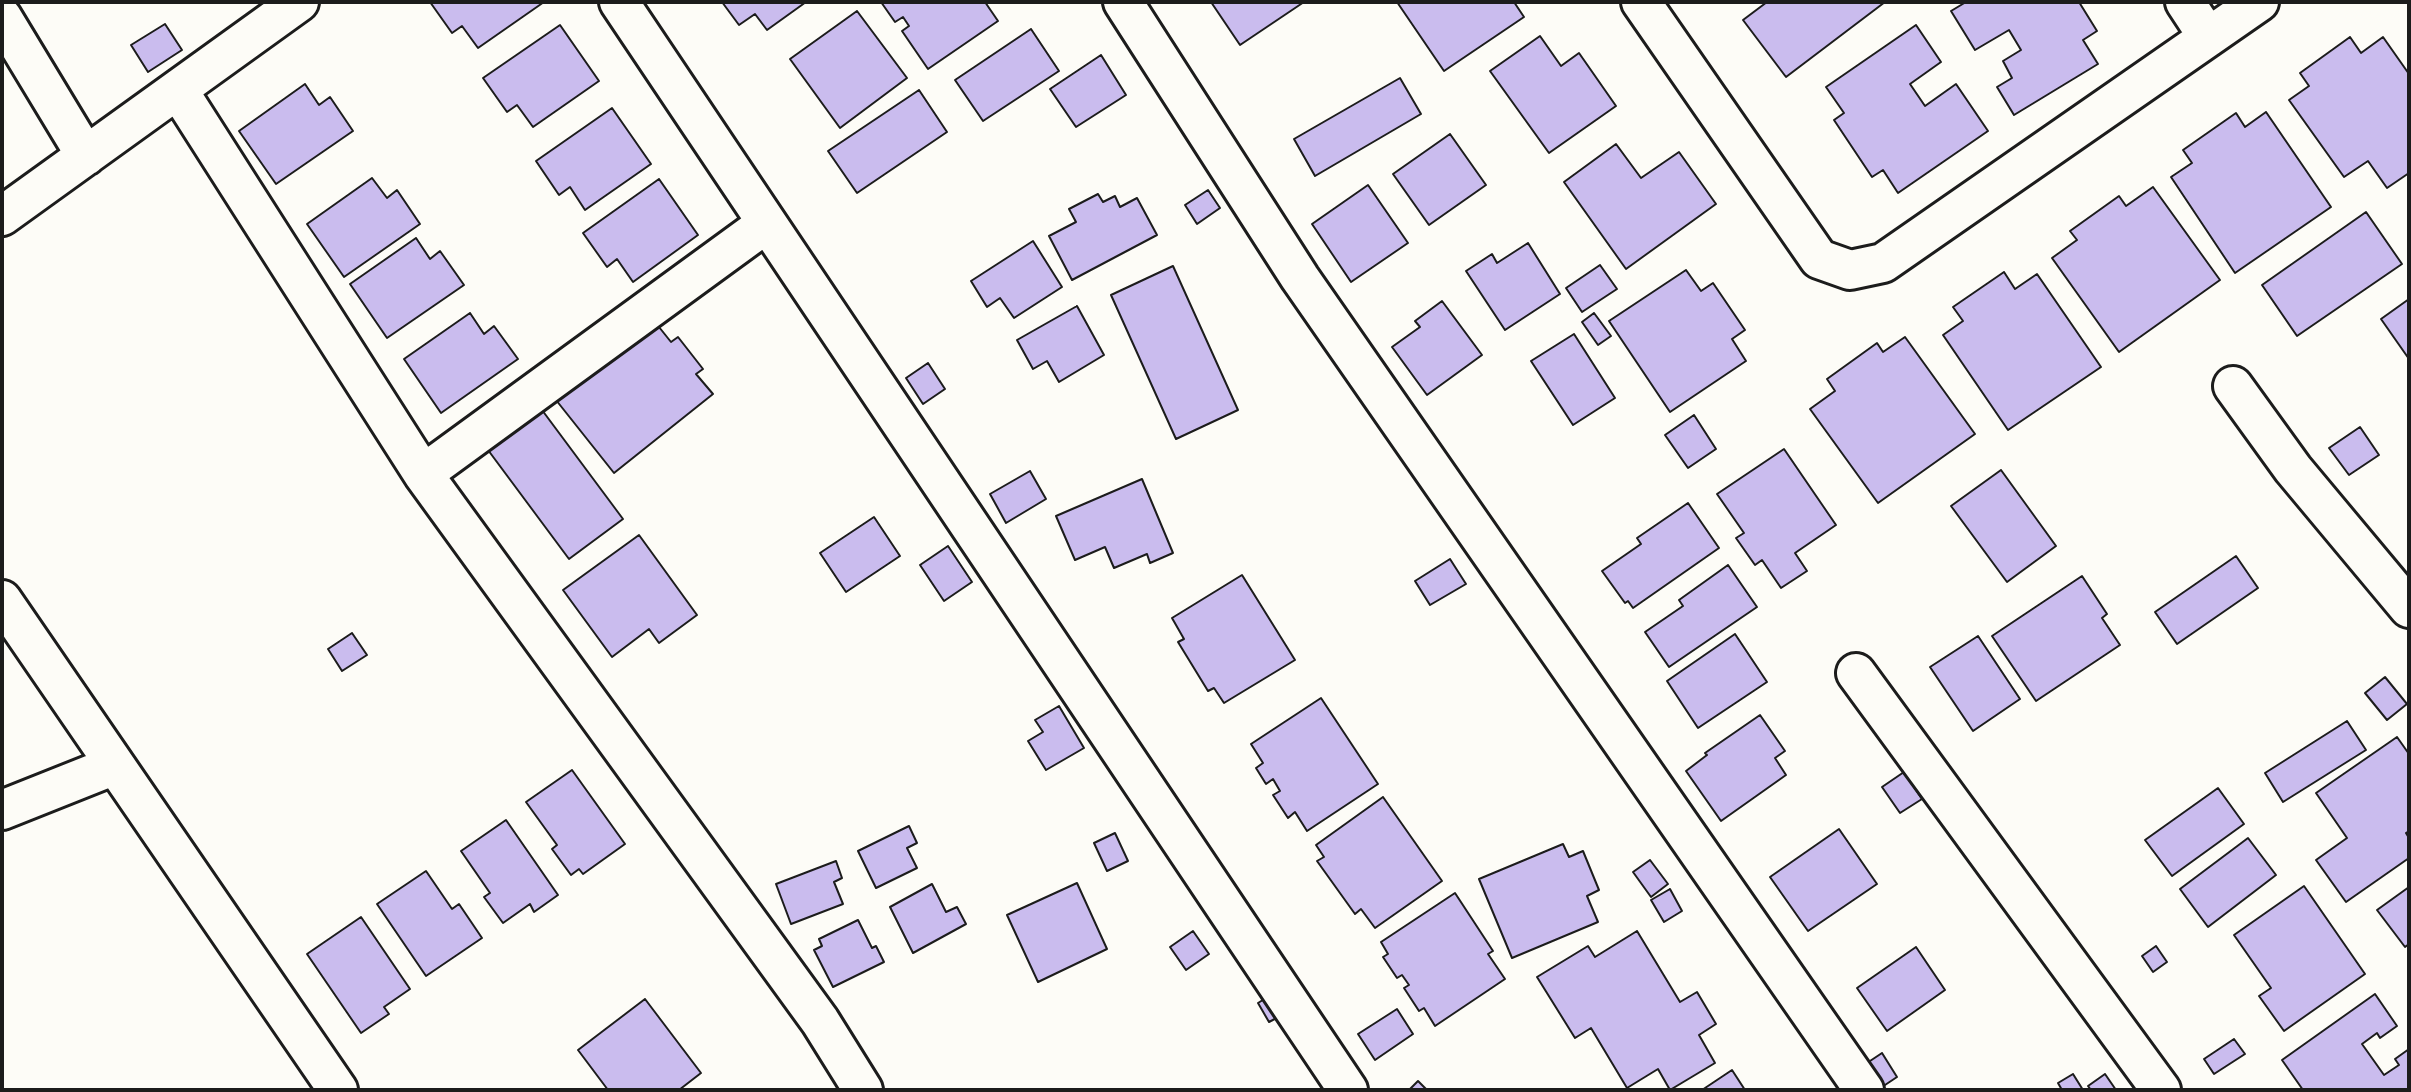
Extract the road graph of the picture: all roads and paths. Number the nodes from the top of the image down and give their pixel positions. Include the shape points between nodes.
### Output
1 (299, 2) edge
2 (618, 2) edge
3 (1123, 2) edge
4 (1641, 2) edge
5 (2185, 2) edge
6 (2259, 2) edge
7 (2, 17) edge
8 (2207, 37) junction
9 (178, 90) junction
10 (86, 156) junction
11 (2, 216) edge
12 (766, 223) junction
13 (2233, 386) dead end
14 (423, 474) junction
15 (2, 600) edge
16 (2409, 608) edge
17 (1856, 673) dead end
18 (115, 765) junction
19 (2, 810) edge
20 (338, 1090) edge
21 (863, 1090) edge
22 (1348, 1090) edge
23 (1864, 1090) edge
24 (2161, 1090) edge

1 - 9 street
2 - 12 street
3 - 23 street via 1300,278
4 - 8 street via 1819,259 1850,270 1883,263
5 - 8 street
6 - 8 street
7 - 10 street
9 - 10 street
9 - 14 street
10 - 11 street
12 - 14 street
12 - 22 street
13 - 16 street via 2293,469
14 - 21 street via 820,1021
15 - 18 street
17 - 24 street
18 - 19 street
18 - 20 street

